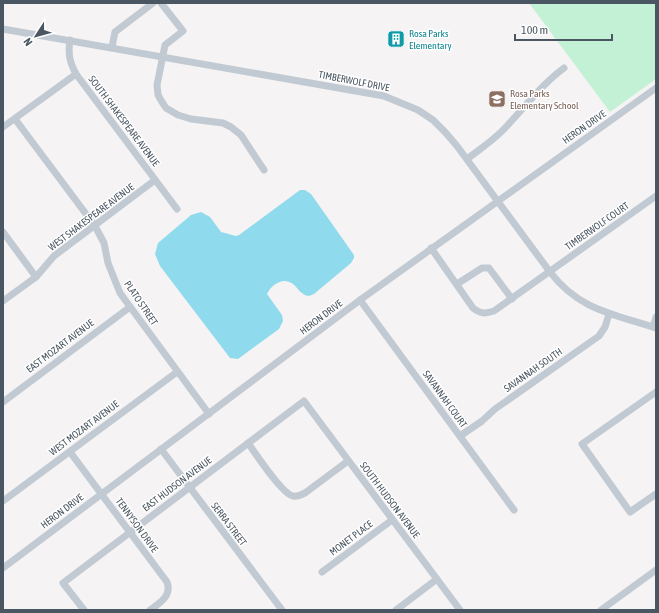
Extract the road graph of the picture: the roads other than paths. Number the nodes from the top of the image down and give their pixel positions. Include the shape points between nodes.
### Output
1 (154, 3) edge
2 (161, 3) edge
3 (3, 29) edge
4 (70, 40) junction
5 (112, 47) junction
6 (162, 56) junction
7 (564, 68) dead end
8 (76, 74) junction
9 (656, 88) edge
10 (15, 119) junction
11 (3, 127) edge
12 (467, 159) junction
13 (264, 170) dead end
14 (156, 180) junction
15 (656, 196) edge
16 (498, 200) junction
17 (177, 209) dead end
18 (95, 226) junction
19 (3, 232) edge
20 (431, 248) junction
21 (550, 272) junction
22 (36, 277) junction
23 (457, 284) junction
24 (512, 298) junction
25 (360, 300) junction
26 (3, 301) edge
27 (130, 307) junction
28 (609, 314) junction
29 (656, 317) edge
30 (655, 328) edge
31 (178, 372) junction
32 (656, 392) edge
33 (304, 401) joint
34 (3, 402) edge
35 (209, 414) junction
36 (460, 436) junction
37 (248, 443) junction
38 (161, 449) junction
39 (70, 452) junction
40 (348, 461) junction
41 (189, 487) junction
42 (102, 494) junction
43 (656, 494) edge
44 (3, 501) edge
45 (514, 510) dead end
46 (392, 520) junction
47 (130, 532) junction
48 (3, 568) edge
49 (656, 570) edge
50 (322, 572) dead end
51 (437, 579) junction
52 (84, 610) edge
53 (150, 610) edge
54 (282, 610) edge
55 (396, 610) edge
56 (460, 610) edge
57 (601, 610) edge

1 - 5 street via 115,32
2 - 6 street via 183,30 165,45
3 - 4 street, TIMBERWOLF DRIVE
4 - 5 street, TIMBERWOLF DRIVE
4 - 8 street, SOUTH SHAKESPEARE AVENUE via 69,58
5 - 6 street, TIMBERWOLF DRIVE
6 - 12 street, TIMBERWOLF DRIVE via 384,96 418,110 433,120
6 - 13 street via 157,85 158,95 166,108 191,119 223,122 231,127 241,135
7 - 12 street via 541,88 505,128
8 - 10 street
8 - 14 street, SOUTH SHAKESPEARE AVENUE
9 - 16 street, HERON DRIVE
10 - 11 street
10 - 18 street, PLATO STREET
12 - 16 street, TIMBERWOLF DRIVE
14 - 17 street, SOUTH SHAKESPEARE AVENUE
14 - 18 street, WEST SHAKESPEARE AVENUE
15 - 21 street, TIMBERWOLF COURT
16 - 20 street, HERON DRIVE
16 - 21 street, TIMBERWOLF DRIVE
18 - 22 street, WEST SHAKESPEARE AVENUE via 54,256
18 - 27 street, PLATO STREET via 104,243 114,282
19 - 22 street
20 - 23 street
20 - 25 street, HERON DRIVE
21 - 24 street, TIMBERWOLF COURT
21 - 28 street, TIMBERWOLF DRIVE via 574,297
22 - 26 street, WEST SHAKESPEARE AVENUE
23 - 24 street, TIMBERWOLF COURT via 473,308 485,314 494,311
23 - 24 street via 482,268 489,268
25 - 35 street, HERON DRIVE
25 - 36 street, SAVANNAH COURT
27 - 31 street, PLATO STREET
27 - 34 street, EAST MOZART AVENUE
28 - 30 street, TIMBERWOLF DRIVE
28 - 36 street, SAVANNAH SOUTH via 605,327 598,336
29 - 30 street
31 - 35 street, PLATO STREET
31 - 39 street, WEST MOZART AVENUE
32 - 43 street via 582,444 630,512
33 - 37 street, EAST HUDSON AVENUE
33 - 40 street, SOUTH HUDSON AVENUE
35 - 38 street, HERON DRIVE
36 - 45 street, SAVANNAH COURT
37 - 40 street via 284,491 294,496 305,493
37 - 41 street, EAST HUDSON AVENUE
38 - 41 street, SERRA STREET
38 - 42 street, HERON DRIVE
39 - 42 street, TENNYSON DRIVE
39 - 44 street, WEST MOZART AVENUE
40 - 46 street, SOUTH HUDSON AVENUE
41 - 47 street, EAST HUDSON AVENUE
41 - 54 street, SERRA STREET
42 - 47 street, TENNYSON DRIVE
42 - 48 street, HERON DRIVE
46 - 50 street, MONET PLACE
46 - 51 street, SOUTH HUDSON AVENUE
47 - 52 street, EAST HUDSON AVENUE via 63,583
47 - 53 street, TENNYSON DRIVE via 167,582 168,591 164,599
49 - 57 street
51 - 55 street
51 - 56 street, SOUTH HUDSON AVENUE

